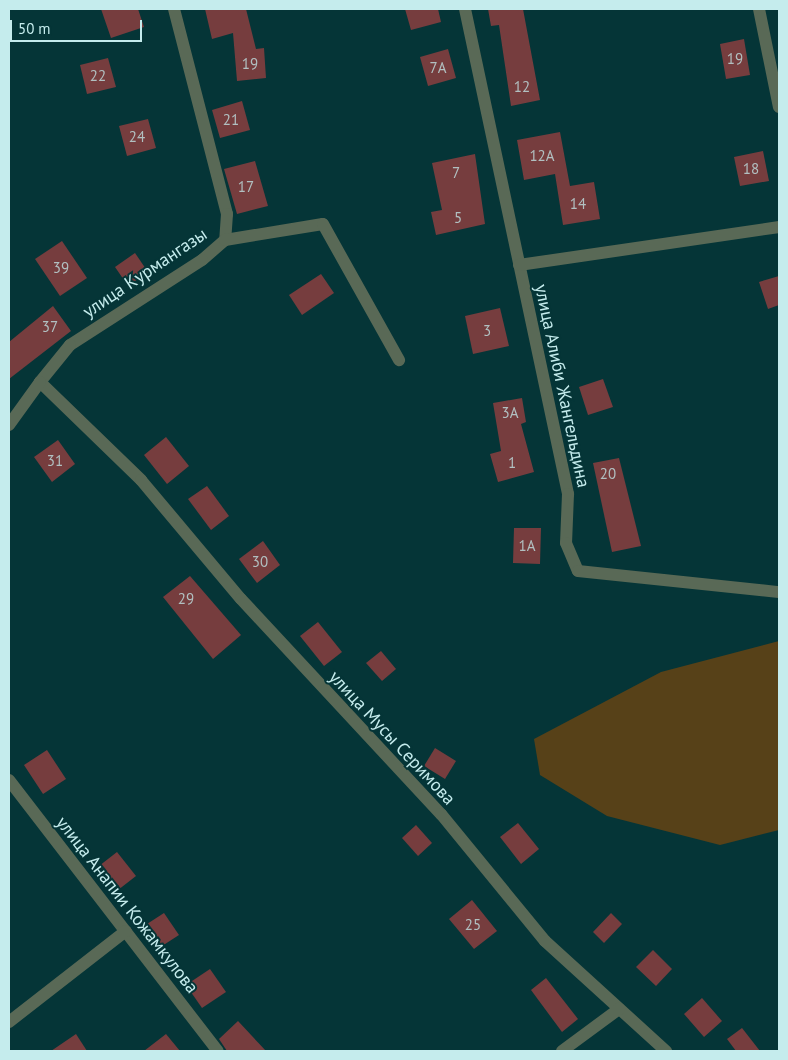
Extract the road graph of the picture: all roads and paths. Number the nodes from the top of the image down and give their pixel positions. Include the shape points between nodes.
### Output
1 (174, 9) edge
2 (465, 9) edge
3 (759, 9) edge
4 (779, 107) edge
5 (779, 227) edge
6 (225, 240) junction
7 (519, 265) junction
8 (399, 360) dead end
9 (40, 382) junction
10 (9, 425) edge
11 (779, 592) edge
12 (9, 780) edge
13 (126, 931) junction
14 (619, 1009) junction
15 (9, 1022) edge
16 (218, 1051) edge
17 (562, 1051) edge
18 (666, 1051) edge

1 - 6 street, улица Курмангазы via 227,214
2 - 7 street, улица Алиби Жангельдина
3 - 4 street
5 - 7 street
6 - 8 street via 323,224
6 - 9 street, улица Курмангазы via 202,260 70,345
7 - 11 street, улица Алиби Жангельдина via 568,494 566,543 578,570
9 - 10 street, улица Курмангазы
9 - 14 street, улица Мусы Серимова via 100,439 347,717 441,814 545,940
12 - 13 street, улица Анапии Кожамкулова
13 - 15 street
13 - 16 street, улица Анапии Кожамкулова
14 - 17 street
14 - 18 street, улица Мусы Серимова

